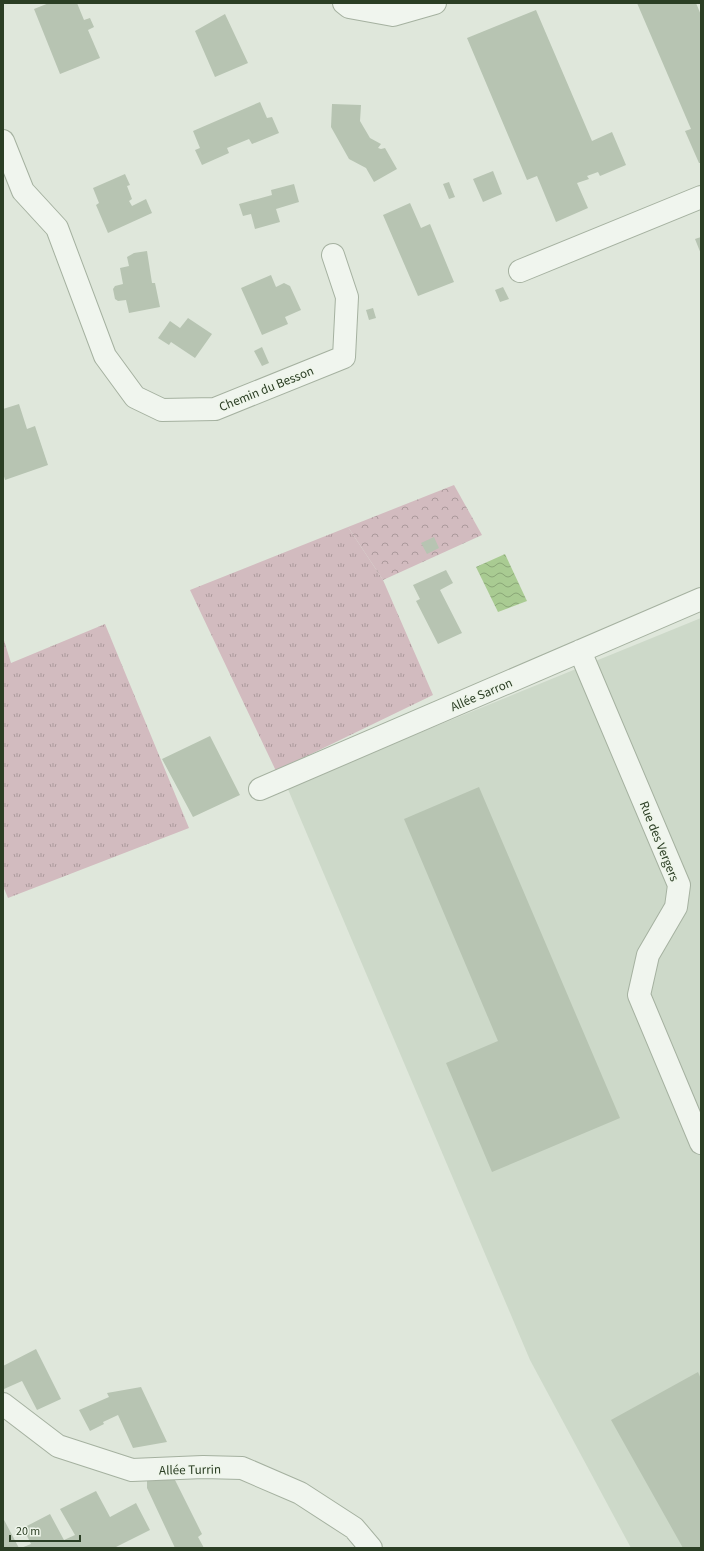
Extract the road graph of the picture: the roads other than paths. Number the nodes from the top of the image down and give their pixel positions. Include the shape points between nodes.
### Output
1 (344, 3) edge
2 (435, 3) edge
3 (3, 141) edge
4 (701, 197) edge
5 (333, 255) dead end
6 (520, 271) dead end
7 (701, 599) edge
8 (580, 651) junction
9 (260, 789) dead end
10 (701, 1143) edge
11 (3, 1404) edge
12 (371, 1548) edge

1 - 2 street via 349,7 393,15
3 - 5 street, Chemin du Besson via 23,191 57,228 105,356 136,398 162,410 215,409 344,357 347,297
4 - 6 street
7 - 8 street, Allée Sarron
8 - 9 street, Allée Sarron
8 - 10 street, Rue des Vergers via 679,885 676,907 648,955 639,995
11 - 12 street, Allée Turrin via 58,1446 132,1470 242,1468 300,1493 354,1528

